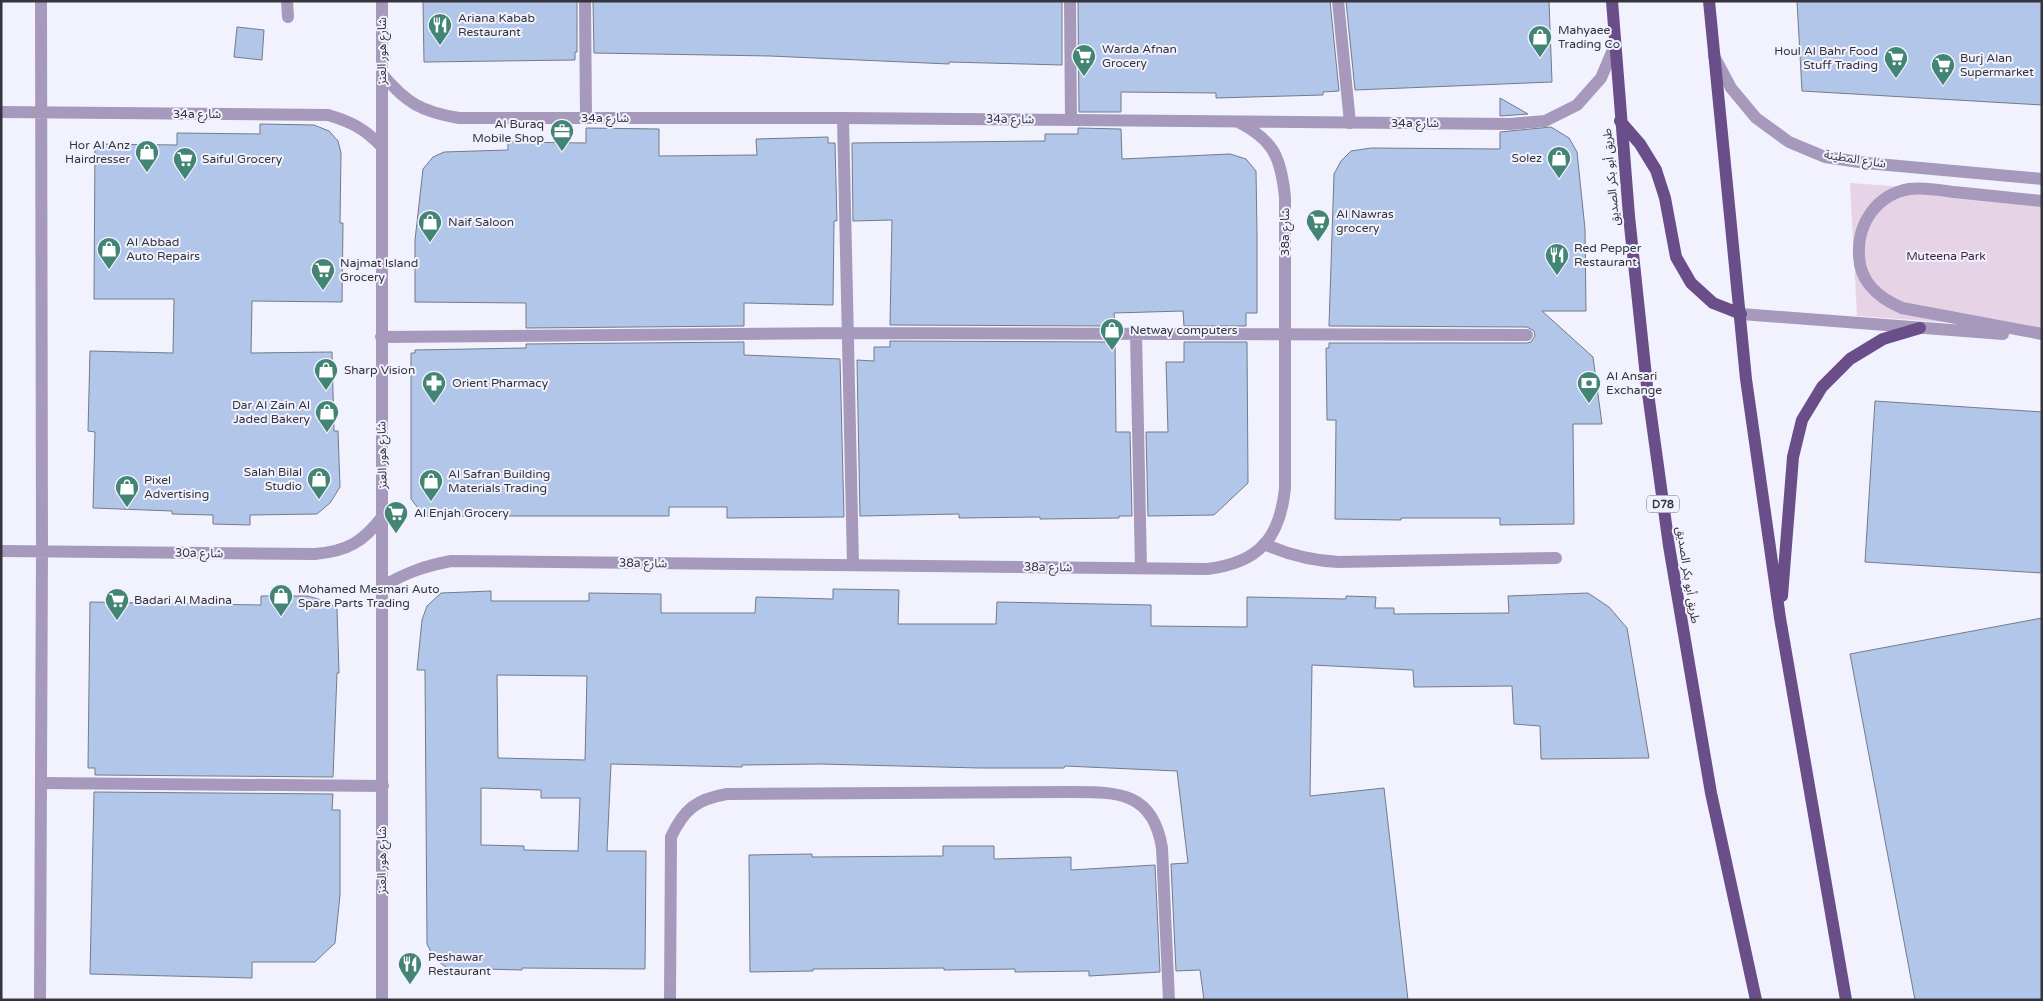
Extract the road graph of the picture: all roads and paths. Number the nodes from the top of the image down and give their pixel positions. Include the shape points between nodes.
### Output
1 (41, 1) edge
2 (287, 1) edge
3 (382, 1) edge
4 (585, 1) edge
5 (1070, 1) edge
6 (1338, 1) edge
7 (1612, 1) edge
8 (1709, 1) edge
9 (288, 17) dead end
10 (1615, 45) junction
11 (1712, 53) junction
12 (382, 74) junction
13 (1, 112) edge
14 (40, 112) junction
15 (586, 118) junction
16 (843, 118) junction
17 (1071, 120) junction
18 (1620, 121) junction
19 (1238, 122) junction
20 (1350, 123) junction
21 (382, 147) junction
22 (2042, 179) edge
23 (2042, 201) edge
24 (1741, 314) junction
25 (1920, 328) junction
26 (848, 333) junction
27 (1136, 334) junction
28 (1285, 335) junction
29 (1528, 335) dead end
30 (2042, 335) edge
31 (381, 337) junction
32 (383, 516) junction
33 (1264, 544) junction
34 (1, 551) edge
35 (42, 551) junction
36 (1556, 558) dead end
37 (853, 566) junction
38 (1141, 568) junction
39 (383, 586) junction
40 (1780, 618) junction
41 (41, 783) junction
42 (383, 786) junction
43 (40, 1000) edge
44 (382, 1000) edge
45 (670, 1000) edge
46 (1169, 1000) edge
47 (1756, 1000) edge
48 (1846, 1000) edge

1 - 14 street
2 - 9 street
3 - 12 street, شارع هور العنز
4 - 15 street
5 - 17 street
6 - 20 street
7 - 10 main road, طريق أبو بكر الصديق / D78
8 - 11 main road
10 - 18 main road, طريق أبو بكر الصديق / D78
10 - 20 street, 34a شارع via 1601,78 1583,98 1545,121 1510,124
11 - 22 street, شارع المطينة via 1731,88 1756,118 1789,142 1825,157
11 - 24 main road
12 - 15 street, 34a شارع via 397,92 436,114 459,118
12 - 21 street, شارع هور العنز
13 - 14 street, 34a شارع
14 - 21 street, 34a شارع via 328,115 349,121
14 - 35 street
15 - 16 street, 34a شارع
16 - 17 street, 34a شارع
16 - 26 street
17 - 19 street, 34a شارع
18 - 24 main road via 1656,170 1676,257 1691,283 1713,303
18 - 47 main road, طريق أبو بكر الصديق / D78 via 1647,386 1669,546 1711,793
19 - 20 street, 34a شارع
19 - 28 street, 38a شارع via 1258,132 1273,150 1283,173
21 - 31 street, شارع هور العنز
23 - 30 street via 1909,189 1890,195 1874,207 1858,242 1859,264 1867,283 1882,299 1902,308
24 - 25 street
24 - 40 main road via 1746,379
25 - 30 street
25 - 40 main road via 1883,339 1850,359 1822,387 1802,420 1793,457
26 - 27 street
26 - 31 street
26 - 37 street
27 - 28 street
27 - 38 street
28 - 29 street
28 - 33 street, 38a شارع via 1283,509 1276,528
31 - 32 street, شارع هور العنز
32 - 35 street, 30a شارع via 370,532 336,552
32 - 39 street, شارع هور العنز
33 - 36 street via 1288,555 1314,561
33 - 38 street, 38a شارع via 1248,558 1228,566 1207,569
34 - 35 street, 30a شارع
35 - 41 street
37 - 38 street, 38a شارع
37 - 39 street, 38a شارع via 451,562 426,566
39 - 42 street, شارع هور العنز
40 - 48 main road
41 - 42 street
41 - 43 street
42 - 44 street, شارع هور العنز
45 - 46 street via 671,837 679,820 692,806 709,797 727,794 1070,792 1115,793 1129,798 1153,818 1160,832

